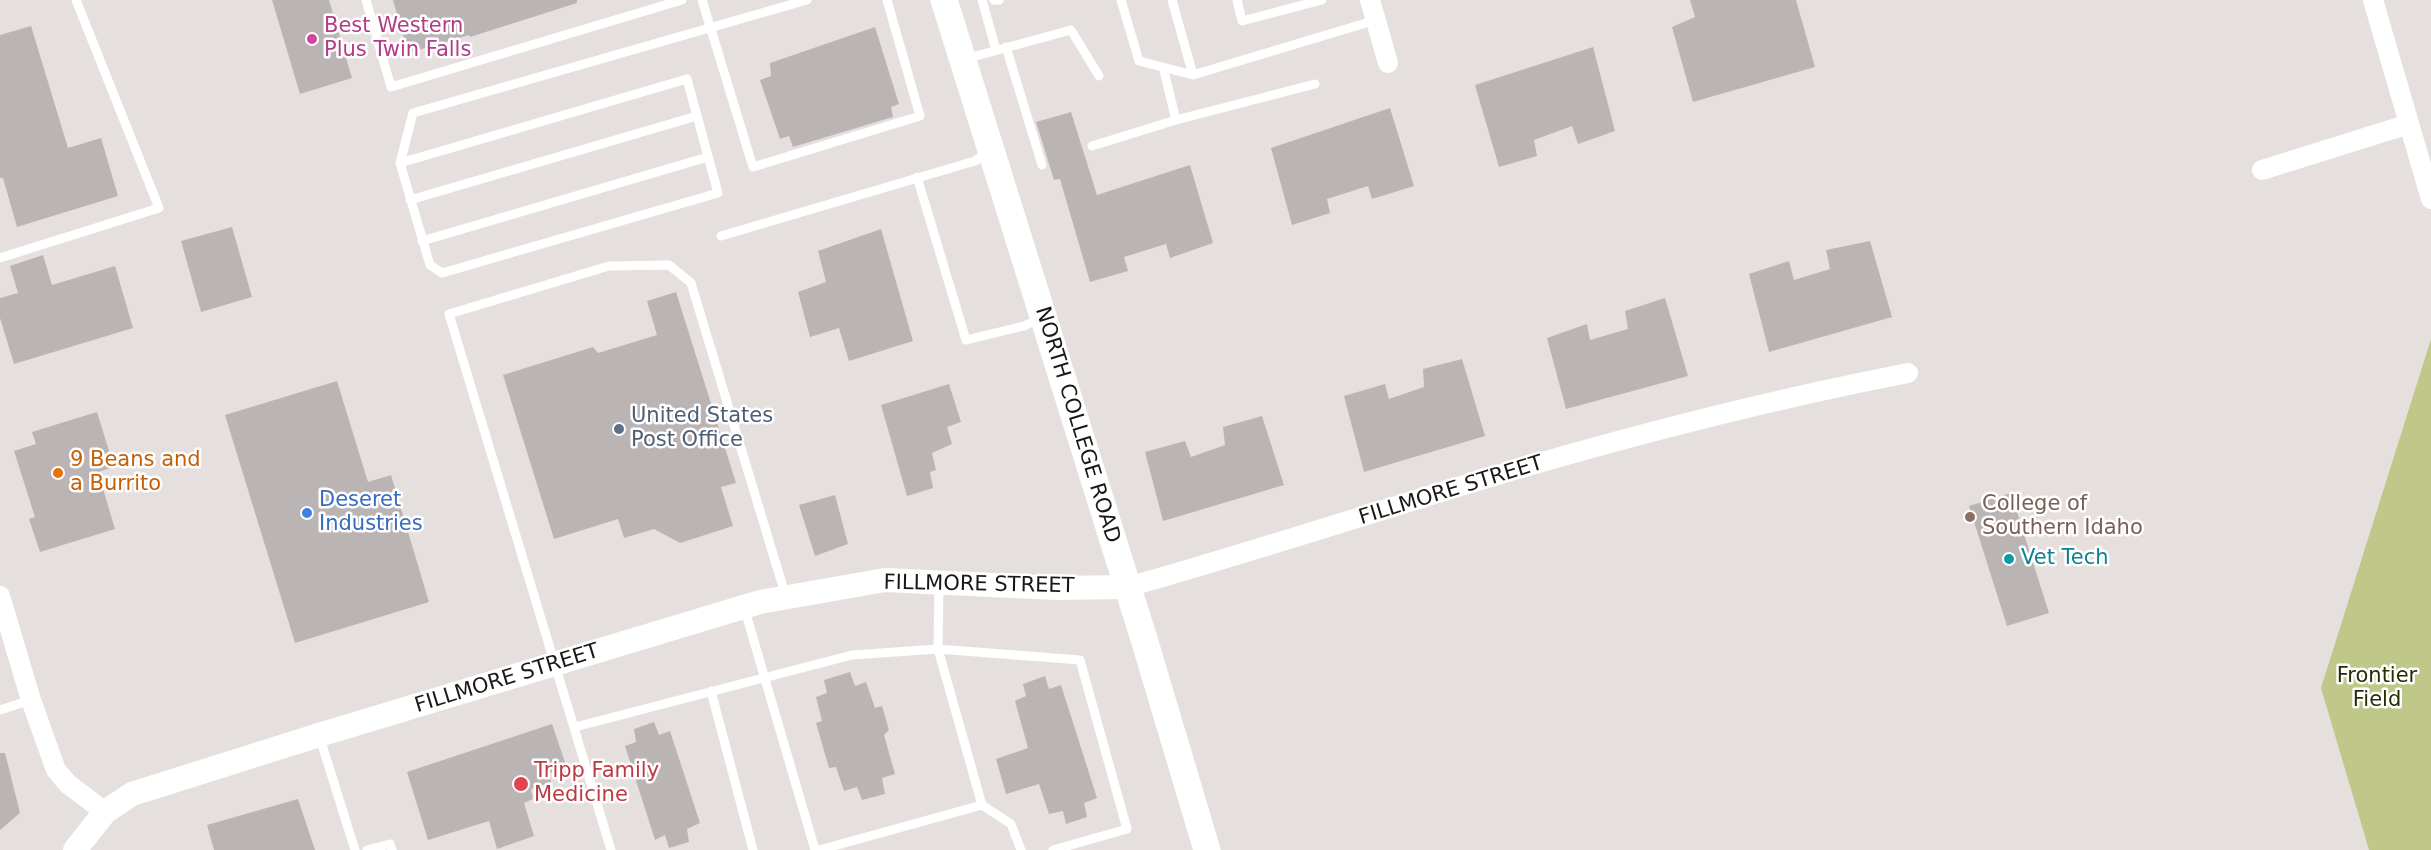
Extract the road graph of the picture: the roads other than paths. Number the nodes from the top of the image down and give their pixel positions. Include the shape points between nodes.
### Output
1 (76, 0) edge
2 (366, 0) edge
3 (682, 0) edge
4 (702, 0) edge
5 (807, 0) edge
6 (887, 0) edge
7 (944, 0) edge
8 (982, 0) edge
9 (994, 0) edge
10 (999, 0) edge
11 (1121, 0) edge
12 (1172, 0) edge
13 (1237, 0) edge
14 (1322, 0) edge
15 (1370, 0) edge
16 (2373, 0) edge
17 (655, 4) edge
18 (1376, 21) junction
19 (712, 29) junction
20 (1001, 48) junction
21 (963, 59) junction
22 (1388, 63) dead end
23 (1163, 67) junction
24 (1099, 75) dead end
25 (1193, 75) junction
26 (1315, 84) dead end
27 (697, 116) junction
28 (1176, 120) junction
29 (2409, 124) junction
30 (1092, 146) dead end
31 (991, 149) junction
32 (708, 157) junction
33 (400, 163) junction
34 (1042, 165) dead end
35 (2262, 170) dead end
36 (917, 177) junction
37 (2431, 199) edge
38 (410, 200) junction
39 (721, 236) dead end
40 (422, 241) junction
41 (0, 258) edge
42 (1043, 317) junction
43 (1908, 373) dead end
44 (939, 583) junction
45 (1128, 587) junction
46 (0, 596) edge
47 (786, 597) junction
48 (744, 607) junction
49 (938, 649) junction
50 (554, 665) junction
51 (764, 677) junction
52 (711, 691) junction
53 (32, 700) junction
54 (0, 710) edge
55 (575, 727) junction
56 (319, 735) junction
57 (982, 805) junction
58 (105, 812) junction
59 (75, 850) edge
60 (355, 850) edge
61 (367, 850) edge
62 (392, 850) edge
63 (611, 850) edge
64 (753, 850) edge
65 (817, 850) edge
66 (1021, 850) edge
67 (1053, 850) edge
68 (1208, 850) edge

1 - 41 lane via 159,208
2 - 17 lane via 391,87
3 - 17 lane
4 - 19 lane
5 - 19 lane
6 - 19 lane via 920,116 753,167
7 - 21 main road, NORTH COLLEGE ROAD
8 - 20 lane
9 - 10 lane
11 - 23 lane via 1139,60
12 - 25 lane
13 - 14 lane via 1242,21
15 - 18 street
16 - 29 street
18 - 22 street
18 - 25 lane
19 - 33 lane via 413,113
20 - 21 lane
20 - 24 lane via 1071,30
20 - 34 lane
21 - 31 main road, NORTH COLLEGE ROAD
23 - 25 lane
23 - 28 lane
26 - 28 lane
27 - 32 lane
27 - 33 lane via 687,79
27 - 38 lane
28 - 30 lane
29 - 35 street
29 - 37 street
31 - 36 lane via 975,161
31 - 42 main road, NORTH COLLEGE ROAD
32 - 40 lane
32 - 40 lane via 718,193 442,273 430,266
33 - 38 lane
36 - 39 lane
36 - 42 lane via 966,340 1024,326
38 - 40 lane
42 - 45 main road, NORTH COLLEGE ROAD
43 - 45 street, FILLMORE STREET via 1801,394 1521,468
44 - 45 street, FILLMORE STREET
44 - 47 street, FILLMORE STREET via 885,580
44 - 49 lane
45 - 68 main road, NORTH COLLEGE ROAD
46 - 53 street
47 - 48 street, FILLMORE STREET
47 - 50 lane via 691,283 669,265 609,266 449,314
48 - 50 street, FILLMORE STREET
48 - 51 lane
49 - 51 lane via 852,655
49 - 57 lane
49 - 67 lane via 1080,660 1127,829
50 - 55 lane
50 - 56 street, FILLMORE STREET
51 - 52 lane
51 - 65 lane
52 - 55 lane
52 - 64 lane
53 - 54 lane
53 - 58 street via 56,770
55 - 63 lane
56 - 58 street, FILLMORE STREET via 132,794
56 - 60 lane
57 - 65 lane
57 - 66 lane via 1011,824
58 - 59 street, FILLMORE STREET
61 - 62 lane via 390,844

